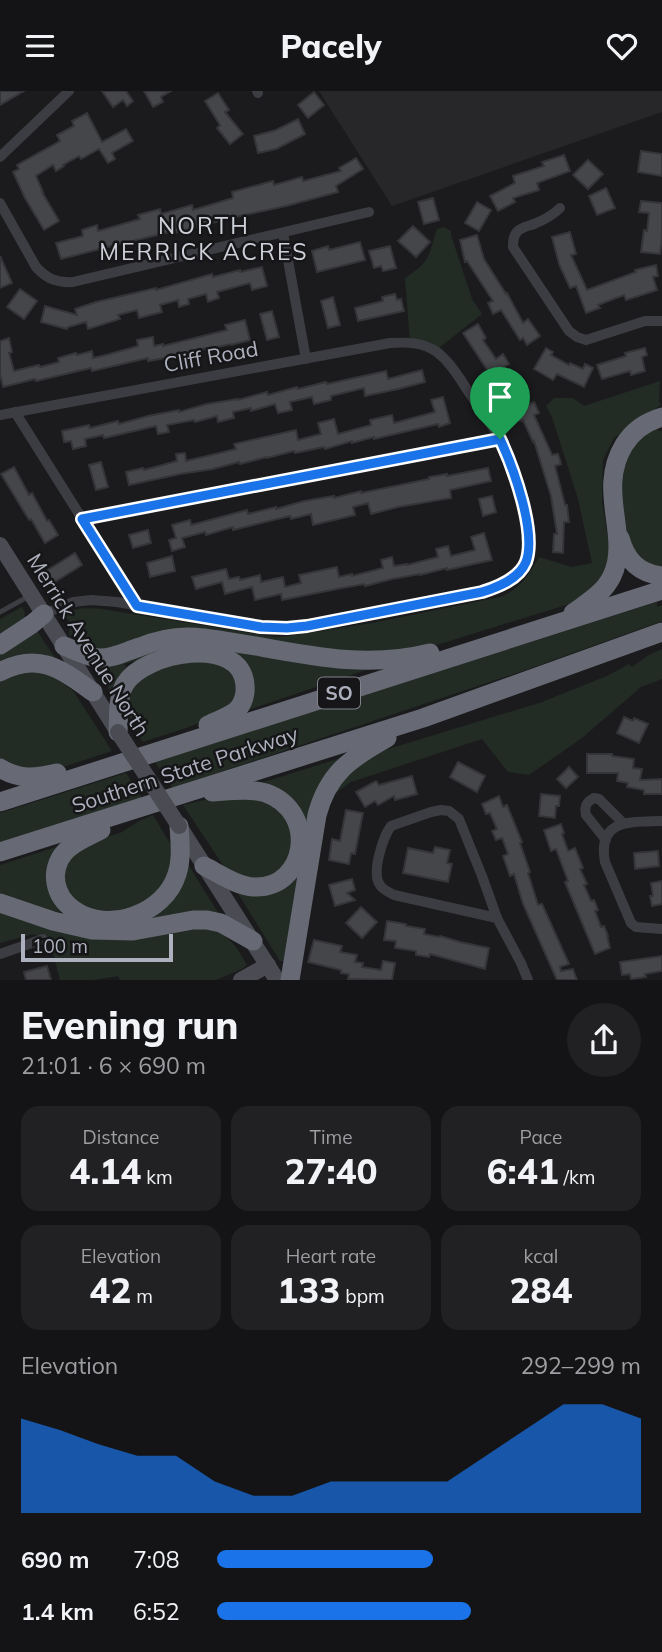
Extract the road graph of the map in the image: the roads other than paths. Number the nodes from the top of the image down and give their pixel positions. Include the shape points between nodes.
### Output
1 (69, 91) edge
2 (0, 157) edge
3 (0, 203) edge
4 (560, 208) dead end
5 (369, 212) dead end
6 (283, 233) junction
7 (662, 321) edge
8 (306, 359) junction
9 (15, 412) junction
10 (0, 415) edge
11 (662, 417) edge
12 (500, 439) junction
13 (82, 519) junction
14 (615, 520) junction
15 (0, 545) edge
16 (662, 576) edge
17 (662, 590) edge
18 (31, 594) junction
19 (137, 606) junction
20 (0, 612) edge
21 (44, 614) junction
22 (557, 624) junction
23 (662, 632) edge
24 (524, 635) junction
25 (0, 645) edge
26 (64, 646) junction
27 (0, 672) edge
28 (93, 692) junction
29 (424, 718) junction
30 (118, 732) junction
31 (155, 752) junction
32 (114, 766) junction
33 (0, 768) edge
34 (186, 793) junction
35 (0, 802) edge
36 (143, 807) junction
37 (662, 821) edge
38 (623, 823) junction
39 (179, 826) junction
40 (606, 840) junction
41 (0, 852) edge
42 (204, 866) junction
43 (0, 903) edge
44 (498, 918) junction
45 (662, 929) edge
46 (43, 939) dead end
47 (253, 941) junction
48 (0, 954) edge
49 (268, 965) junction
50 (241, 980) edge
51 (277, 980) edge
52 (290, 980) edge
53 (528, 980) edge

1 - 2 street
3 - 6 street via 36,267 62,282
4 - 7 street via 519,230 512,244 569,331 586,340 645,321
5 - 6 street
6 - 8 street
8 - 9 street, Cliff Road
8 - 12 street, Cliff Road via 390,343 428,347 452,366
9 - 10 street, Cliff Road
9 - 13 street
11 - 14 highway via 637,429 618,456 612,480
12 - 13 street
12 - 19 street via 526,517 528,551 518,573 503,585 297,627 261,627
13 - 19 street
14 - 16 highway via 631,562
14 - 22 highway via 617,560 607,585
15 - 18 main road, Merrick Avenue North
17 - 22 highway, Southern State Parkway / SO
18 - 20 lane
18 - 21 main road, Merrick Avenue North
19 - 21 street via 91,600
21 - 25 highway
21 - 26 main road, Merrick Avenue North
22 - 24 highway, Southern State Parkway / SO
23 - 29 highway, Southern State Parkway / SO
24 - 26 highway via 369,661 190,637 161,640 108,658
24 - 31 highway, Southern State Parkway / SO
26 - 28 main road, Merrick Avenue North
27 - 28 highway via 22,664 44,664
28 - 30 main road, Merrick Avenue North
29 - 34 highway, Southern State Parkway / SO
29 - 52 highway via 354,757 325,791
30 - 31 highway via 122,691 130,677 146,665 203,653 233,663 245,684 239,707
30 - 39 main road, Merrick Avenue North, bridge
31 - 32 highway, Southern State Parkway / SO
32 - 33 highway via 29,778
32 - 35 highway, Southern State Parkway / SO
34 - 36 highway, Southern State Parkway / SO
34 - 42 highway via 268,794 286,805 299,827 297,859 272,884 245,886
36 - 39 highway via 76,843 61,858 55,875 58,893 78,913 118,920 157,903 177,874
36 - 41 highway, Southern State Parkway / SO
37 - 38 street
38 - 40 street via 611,830
38 - 40 street via 599,799 587,803 586,815
39 - 42 main road, Merrick Avenue North
40 - 45 street via 603,856 631,923
42 - 47 main road, Merrick Avenue North
43 - 47 highway via 92,930 133,931 193,920 221,923
44 - 44 street via 459,819 441,810 391,826 376,871 381,888 394,895
44 - 53 street
46 - 48 street
47 - 49 main road, Merrick Avenue North
49 - 50 main road
49 - 51 main road, Merrick Avenue North

